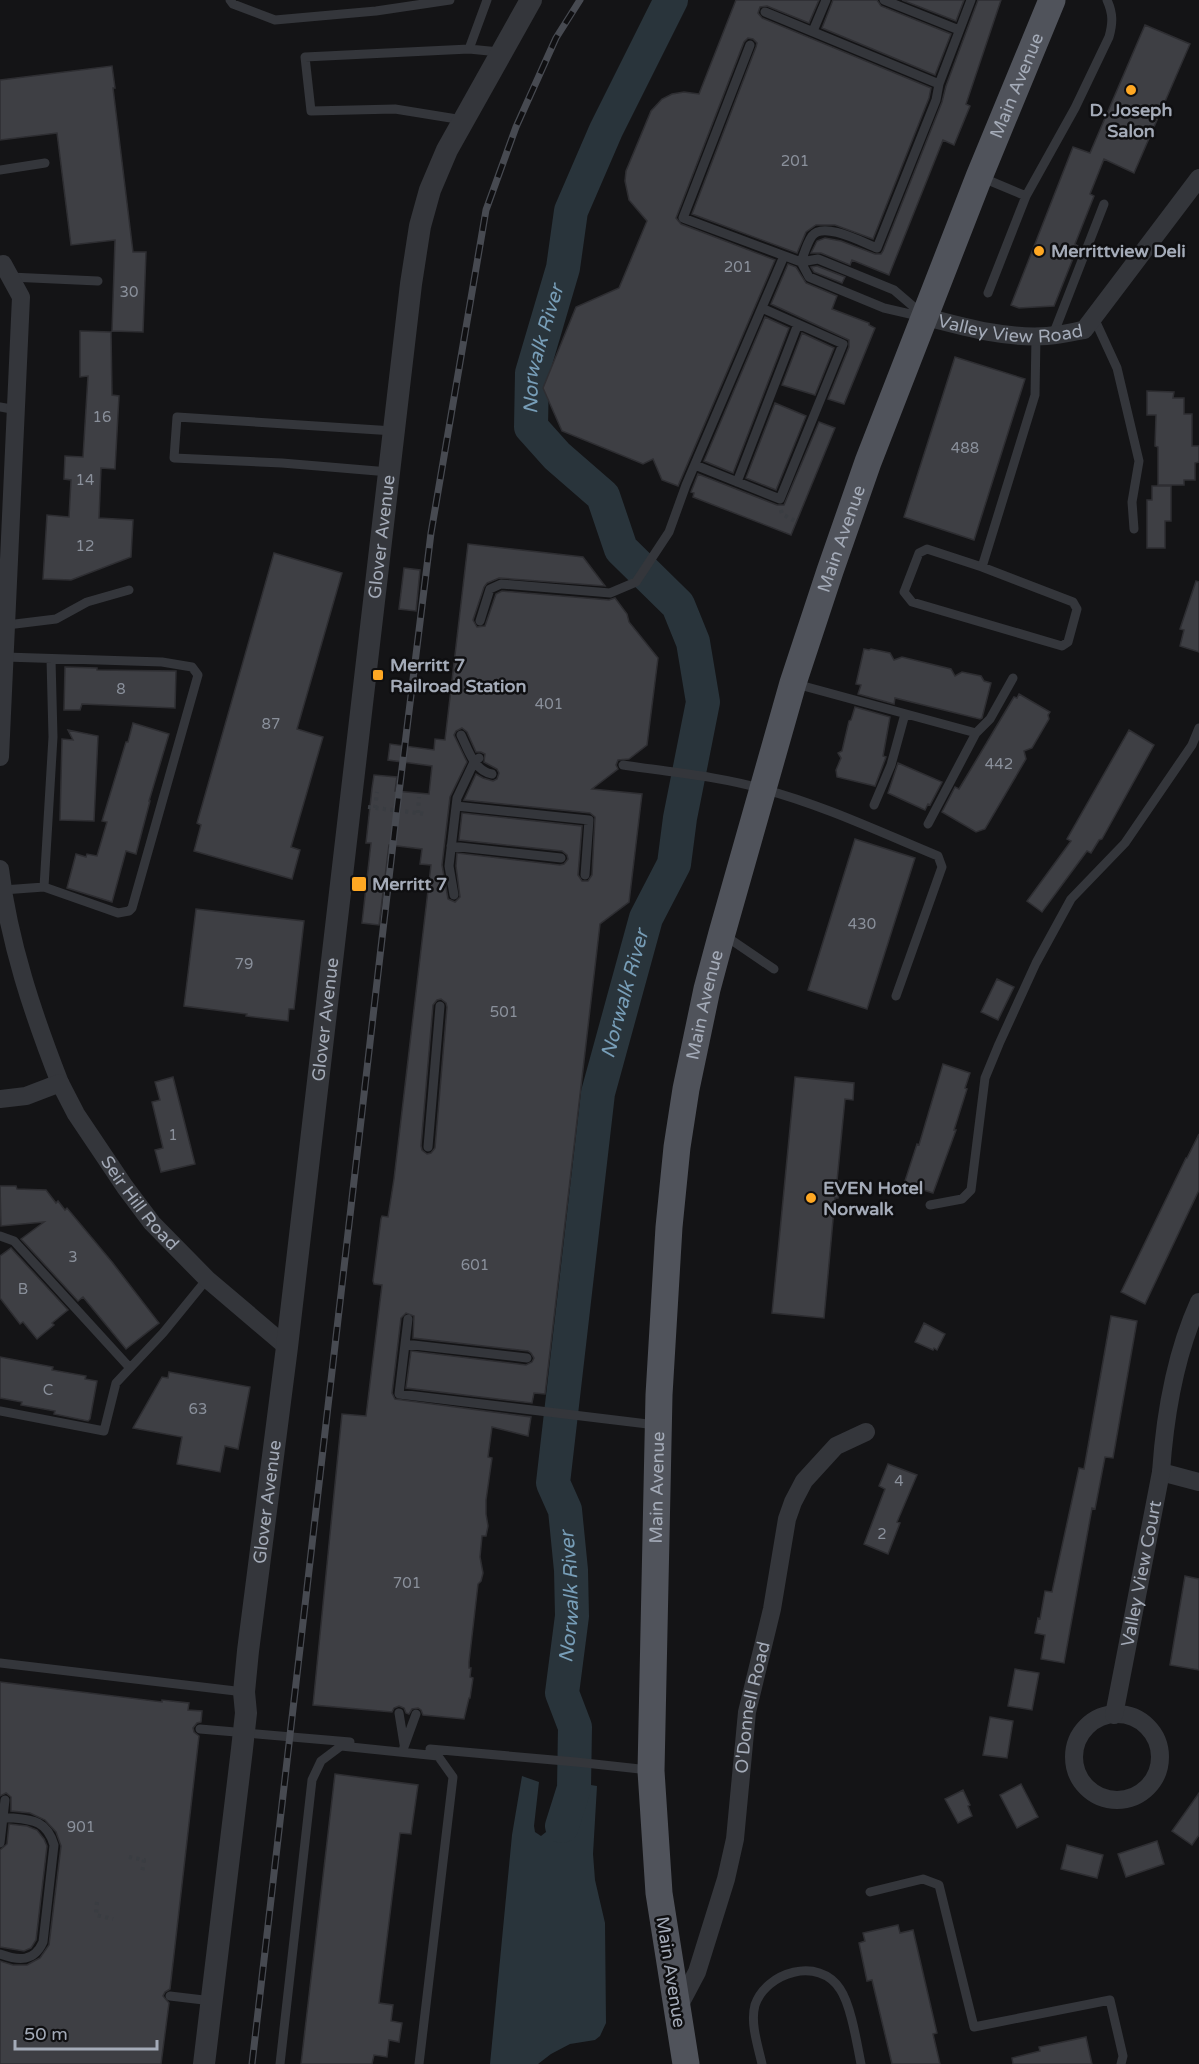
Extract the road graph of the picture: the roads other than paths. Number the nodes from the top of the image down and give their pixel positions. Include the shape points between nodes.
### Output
1 (230, 0) edge
2 (450, 0) edge
3 (487, 0) edge
4 (531, 0) edge
5 (826, 0) edge
6 (884, 0) edge
7 (970, 0) edge
8 (1052, 0) edge
9 (1107, 0) edge
10 (765, 12) dead end
11 (959, 30) junction
12 (813, 32) junction
13 (750, 45) dead end
14 (469, 49) junction
15 (501, 52) junction
16 (939, 84) junction
17 (463, 120) junction
18 (45, 163) dead end
19 (0, 170) edge
20 (979, 177) junction
21 (1199, 178) edge
22 (1026, 196) junction
23 (1104, 204) dead end
24 (784, 256) junction
25 (801, 262) junction
26 (4, 267) edge
27 (98, 281) dead end
28 (988, 293) dead end
29 (762, 308) junction
30 (926, 317) junction
31 (1094, 318) junction
32 (798, 324) junction
33 (1045, 336) junction
34 (8, 409) edge
35 (394, 431) junction
36 (695, 465) junction
37 (389, 472) junction
38 (736, 482) junction
39 (1134, 529) dead end
40 (982, 567) junction
41 (4, 588) edge
42 (129, 590) dead end
43 (480, 621) dead end
44 (6, 625) junction
45 (5, 657) junction
46 (51, 658) junction
47 (1013, 678) dead end
48 (793, 683) junction
49 (905, 714) junction
50 (1199, 728) edge
51 (976, 733) junction
52 (461, 735) dead end
53 (0, 757) edge
54 (477, 760) junction
55 (623, 765) dead end
56 (492, 774) dead end
57 (764, 789) junction
58 (456, 806) junction
59 (874, 806) dead end
60 (928, 824) dead end
61 (451, 846) junction
62 (561, 858) dead end
63 (0, 869) edge
64 (585, 875) dead end
65 (44, 886) junction
66 (3, 890) junction
67 (454, 895) dead end
68 (722, 933) junction
69 (774, 969) dead end
70 (896, 996) dead end
71 (440, 1006) dead end
72 (60, 1083) junction
73 (0, 1099) edge
74 (428, 1147) dead end
75 (930, 1205) dead end
76 (0, 1236) edge
77 (207, 1279) junction
78 (1199, 1302) edge
79 (408, 1319) dead end
80 (405, 1344) junction
81 (287, 1347) junction
82 (527, 1358) dead end
83 (130, 1368) junction
84 (0, 1411) edge
85 (657, 1425) junction
86 (866, 1432) dead end
87 (1161, 1472) junction
88 (1199, 1482) edge
89 (0, 1663) edge
90 (244, 1692) junction
91 (399, 1713) dead end
92 (416, 1714) dead end
93 (1114, 1714) junction
94 (200, 1729) dead end
95 (405, 1747) junction
96 (651, 1771) junction
97 (4, 1800) dead end
98 (3, 1817) junction
99 (0, 1843) edge
100 (870, 1892) dead end
101 (0, 1954) edge
102 (170, 1996) dead end
103 (212, 2001) junction
104 (678, 2008) junction
105 (204, 2064) edge
106 (280, 2064) edge
107 (419, 2064) edge
108 (686, 2064) edge
109 (762, 2064) edge
110 (861, 2064) edge
111 (1121, 2064) edge

1 - 2 lane via 275,20
3 - 14 lane
4 - 15 street, Glover Avenue
5 - 12 lane
6 - 11 lane
7 - 11 lane
8 - 20 main road, Main Avenue
9 - 22 lane via 1113,14 1108,37 1075,108
10 - 12 lane
11 - 16 lane
12 - 16 lane
13 - 24 lane via 683,218
14 - 15 lane
14 - 17 lane via 305,57 311,111 395,109
15 - 17 street, Glover Avenue
16 - 25 lane via 877,248 826,229 811,237
17 - 35 street, Glover Avenue via 430,190 420,226
18 - 19 lane
20 - 22 lane
20 - 30 main road, Main Avenue
21 - 31 street, Valley View Road
22 - 28 lane
23 - 33 lane
24 - 25 lane
24 - 29 lane
25 - 30 lane via 809,277 884,308
25 - 30 lane via 818,259 894,290
26 - 27 lane
26 - 34 street via 21,297
29 - 32 lane
29 - 36 lane
30 - 33 street, Valley View Road via 989,332
30 - 48 main road, Main Avenue via 846,523
31 - 33 street, Valley View Road via 1084,330
31 - 39 lane via 1117,368 1139,461 1132,502
32 - 38 lane
32 - 38 lane via 843,344 780,500
33 - 40 lane via 1035,395
34 - 41 street
35 - 37 street, Glover Avenue
35 - 37 lane via 177,417 174,458
36 - 38 lane
36 - 43 lane via 669,532 636,582 610,593 501,584 490,589
37 - 81 street, Glover Avenue
40 - 40 lane via 927,549 919,553 904,592 912,602 1062,646 1068,642 1077,609 1072,602
41 - 44 street
42 - 44 lane via 87,602 56,619
44 - 45 street
45 - 46 lane
45 - 53 street
46 - 65 lane via 52,737
46 - 65 lane via 162,662 192,667 198,675 132,908 118,913
47 - 51 lane via 990,718
48 - 49 lane
48 - 57 main road, Main Avenue
49 - 51 lane
49 - 59 lane via 891,765
50 - 75 lane via 1192,745 1125,843 1071,899 1036,963 985,1078 971,1190 962,1199
51 - 60 lane
52 - 54 lane
54 - 56 lane via 486,773
54 - 58 lane
55 - 57 lane
57 - 68 main road, Main Avenue
57 - 70 lane via 938,856 942,867
58 - 61 lane
58 - 64 lane via 590,820
61 - 62 lane
61 - 67 lane via 449,866
63 - 66 street, Seir Hill Road
65 - 66 lane
66 - 72 street, Seir Hill Road via 27,992
68 - 69 lane
68 - 85 main road, Main Avenue via 707,989 677,1147
71 - 74 lane
72 - 73 street via 26,1096
72 - 77 street, Seir Hill Road via 76,1114 152,1223
76 - 83 lane via 14,1241
77 - 81 street, Seir Hill Road
77 - 83 lane
78 - 87 street, Valley View Court via 1181,1348 1164,1431
79 - 80 lane
80 - 82 lane
80 - 85 lane via 399,1394
81 - 90 street, Glover Avenue
83 - 84 lane via 116,1383 104,1431
85 - 96 main road, Main Avenue
86 - 104 street, O'Donnell Road via 836,1446 804,1481 790,1510 772,1609 747,1712 729,1869 696,1972
87 - 88 street
87 - 93 street, Valley View Court
89 - 90 lane
90 - 103 street, Glover Avenue via 246,1713
91 - 95 lane
92 - 95 lane
93 - 93 street via 1087,1726 1077,1740 1074,1756 1077,1773 1086,1787 1116,1800 1133,1797 1147,1788 1157,1774 1160,1757 1157,1741 1148,1727 1134,1717
94 - 95 lane
95 - 96 lane
96 - 104 main road, Main Avenue via 661,1912
97 - 98 lane
98 - 99 lane
98 - 101 lane via 42,1823 54,1845 39,1951 30,1957 13,1959
100 - 111 lane via 923,1879 939,1886 974,2027 1110,2000 1123,2056
102 - 103 lane
103 - 105 street, Glover Avenue
104 - 108 main road, Main Avenue
106 - 107 lane via 312,1780 321,1761 341,1746 438,1756 453,1777
109 - 110 lane via 753,2021 755,2007 770,1983 799,1971 830,1978 840,1989

